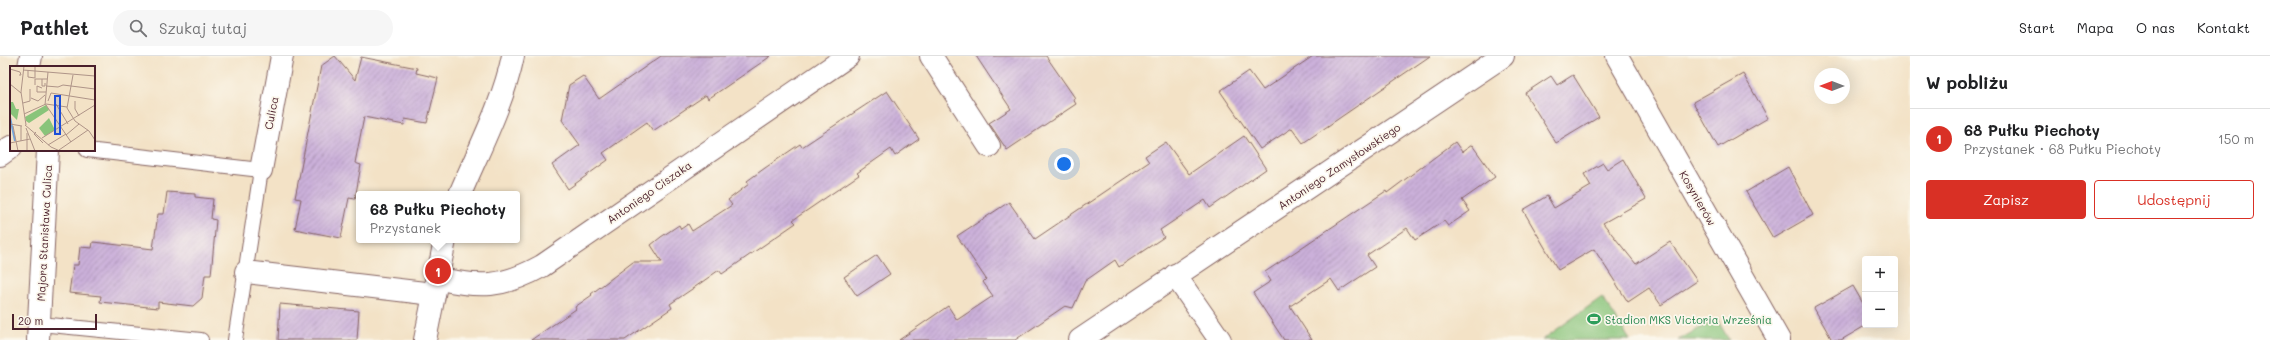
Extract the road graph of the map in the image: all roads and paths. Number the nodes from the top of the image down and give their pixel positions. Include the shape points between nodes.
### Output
1 (31, 56) edge
2 (282, 56) edge
3 (513, 56) edge
4 (848, 56) edge
5 (931, 56) edge
6 (1503, 56) edge
7 (1617, 56) edge
8 (30, 66) edge
9 (989, 146) dead end
10 (10, 148) edge
11 (48, 151) edge
12 (95, 151) edge
13 (0, 155) edge
14 (261, 170) junction
15 (461, 191) edge
16 (444, 243) edge
17 (246, 272) junction
18 (1175, 275) junction
19 (435, 286) junction
20 (39, 332) edge
21 (201, 340) edge
22 (236, 340) edge
23 (425, 340) edge
24 (1080, 340) edge
25 (1220, 340) edge
26 (1780, 340) edge

1 - 8 street
2 - 14 street, Culica
3 - 15 street via 497,106
4 - 19 street, Antoniego Ciszaka via 523,277 487,286
5 - 9 street
6 - 18 street, Antoniego Zamysłowskiego
7 - 26 street, Kosynierów
10 - 13 street
11 - 20 street, Majora Stanisława Culica
12 - 14 lane
14 - 17 lane
16 - 19 street
17 - 19 street, Antoniego Ciszaka
17 - 22 lane
18 - 24 street, Antoniego Zamysłowskiego
18 - 25 street
19 - 23 street
20 - 21 lane

